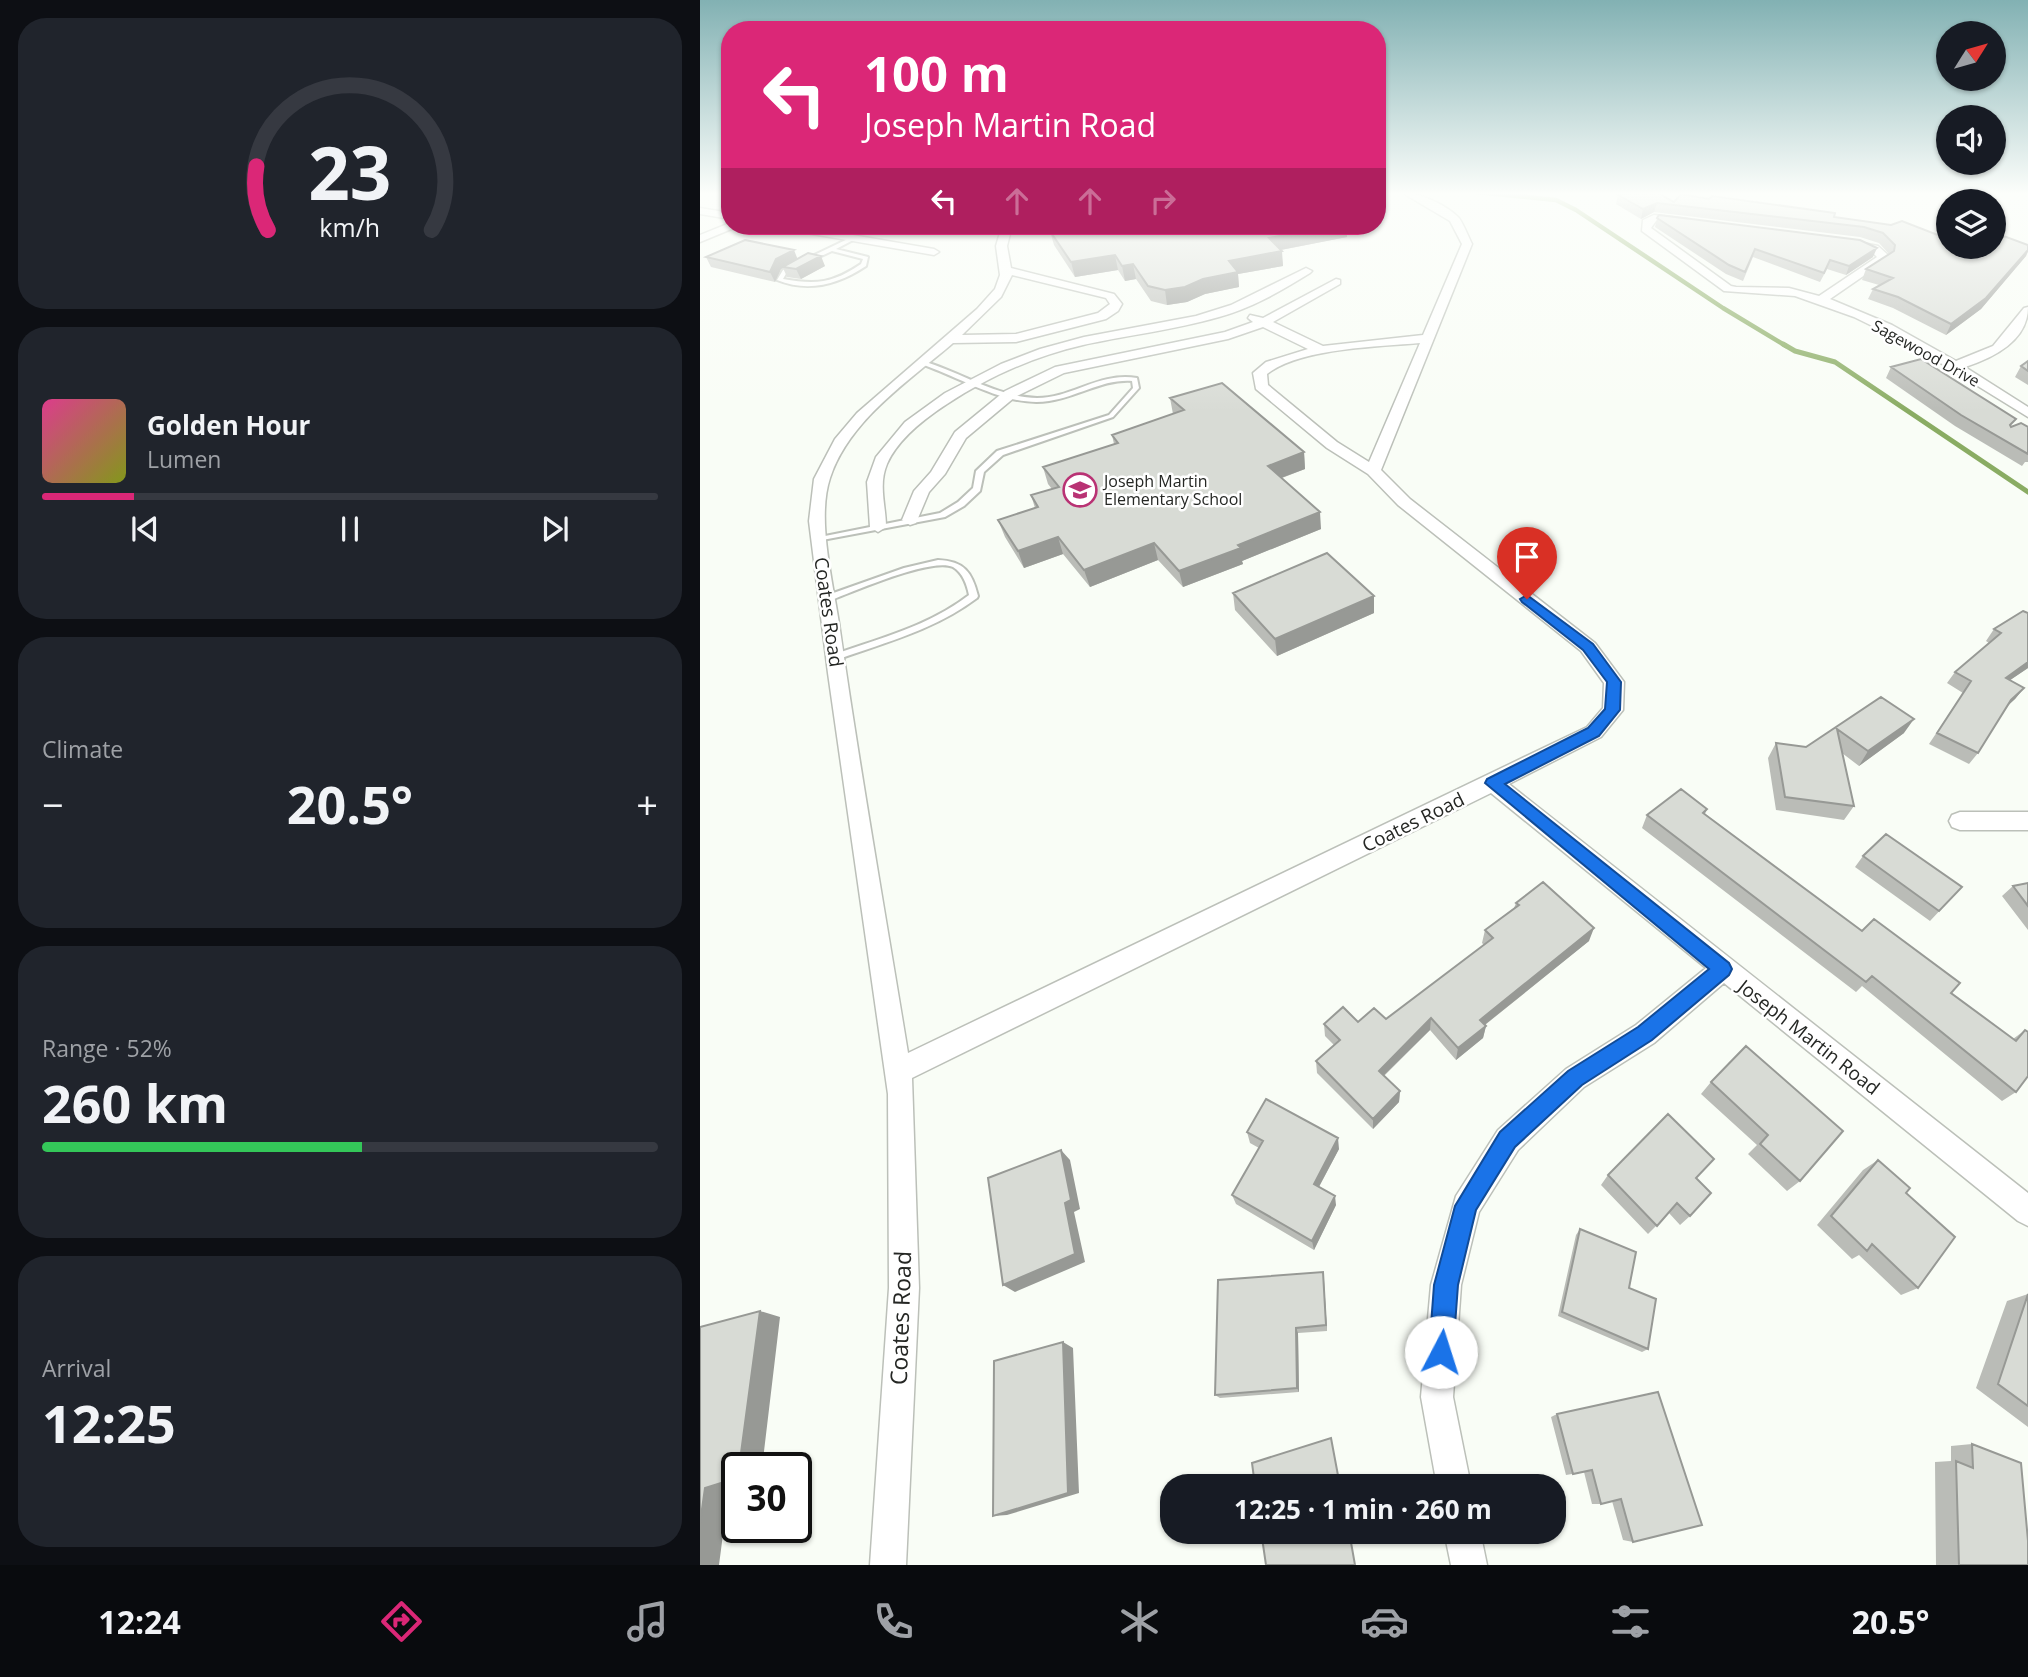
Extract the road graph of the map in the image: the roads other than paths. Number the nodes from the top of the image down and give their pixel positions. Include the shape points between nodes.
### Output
1 (797, 265) edge
2 (864, 265) edge
3 (1004, 265) edge
4 (1458, 265) edge
5 (1695, 265) edge
6 (1872, 265) edge
7 (1005, 270) junction
8 (1306, 271) dead end
9 (1336, 282) dead end
10 (1820, 301) junction
11 (1234, 309) junction
12 (2028, 311) edge
13 (1263, 323) junction
14 (1429, 338) junction
15 (950, 339) junction
16 (1322, 351) junction
17 (923, 363) junction
18 (1953, 366) junction
19 (974, 382) junction
20 (1010, 394) junction
21 (2028, 413) edge
22 (1373, 471) junction
23 (910, 520) junction
24 (878, 527) junction
25 (820, 539) junction
26 (828, 598) junction
27 (836, 657) junction
28 (1493, 783) junction
29 (1960, 821) dead end
30 (2028, 821) edge
31 (1722, 969) junction
32 (898, 1072) junction
33 (2028, 1211) edge
34 (1452, 1474) edge
35 (1465, 1544) edge
36 (888, 1565) edge
37 (1469, 1565) edge

1 - 2 lane via 785,271 780,280 819,285 842,281
3 - 7 street, Coates Road
4 - 14 street
5 - 10 street, Sagewood Drive via 1728,289 1795,293
6 - 10 street
7 - 15 street, Coates Road via 998,293
7 - 15 street via 1110,296 1116,304 1102,316 1016,338
8 - 11 street
9 - 13 street
10 - 18 street, Sagewood Drive via 1884,326
11 - 13 street
11 - 19 street via 1080,341
12 - 18 street via 2004,347
13 - 16 street
13 - 20 street via 1228,335 1060,370
14 - 16 street
14 - 22 street
15 - 17 street, Coates Road
16 - 22 street, Coates Road via 1269,363 1260,373 1261,386 1332,445
17 - 19 lane
17 - 25 street, Coates Road via 862,416 840,442 822,479 817,521
18 - 21 street, Sagewood Drive
19 - 20 lane
19 - 24 street via 910,424 879,463 873,498
20 - 23 street via 960,435 922,491
20 - 23 lane via 1037,400 1118,377 1135,379 1136,387 1111,416 1000,453 980,471 977,489 961,504 942,515
22 - 28 street, Coates Road via 1404,502 1588,647 1614,682 1613,710 1594,732
23 - 24 lane
24 - 25 lane
25 - 26 street, Coates Road
26 - 27 street, Coates Road
26 - 27 lane via 931,563 951,563 964,571 974,596 931,622
27 - 32 street, Coates Road
28 - 31 street, Joseph Martin Road
28 - 32 street, Coates Road
29 - 30 street
31 - 33 street, Joseph Martin Road
31 - 34 street via 1645,1034 1575,1078 1508,1140 1466,1206 1446,1285 1437,1397
32 - 36 street, Coates Road via 904,1288
35 - 37 street

